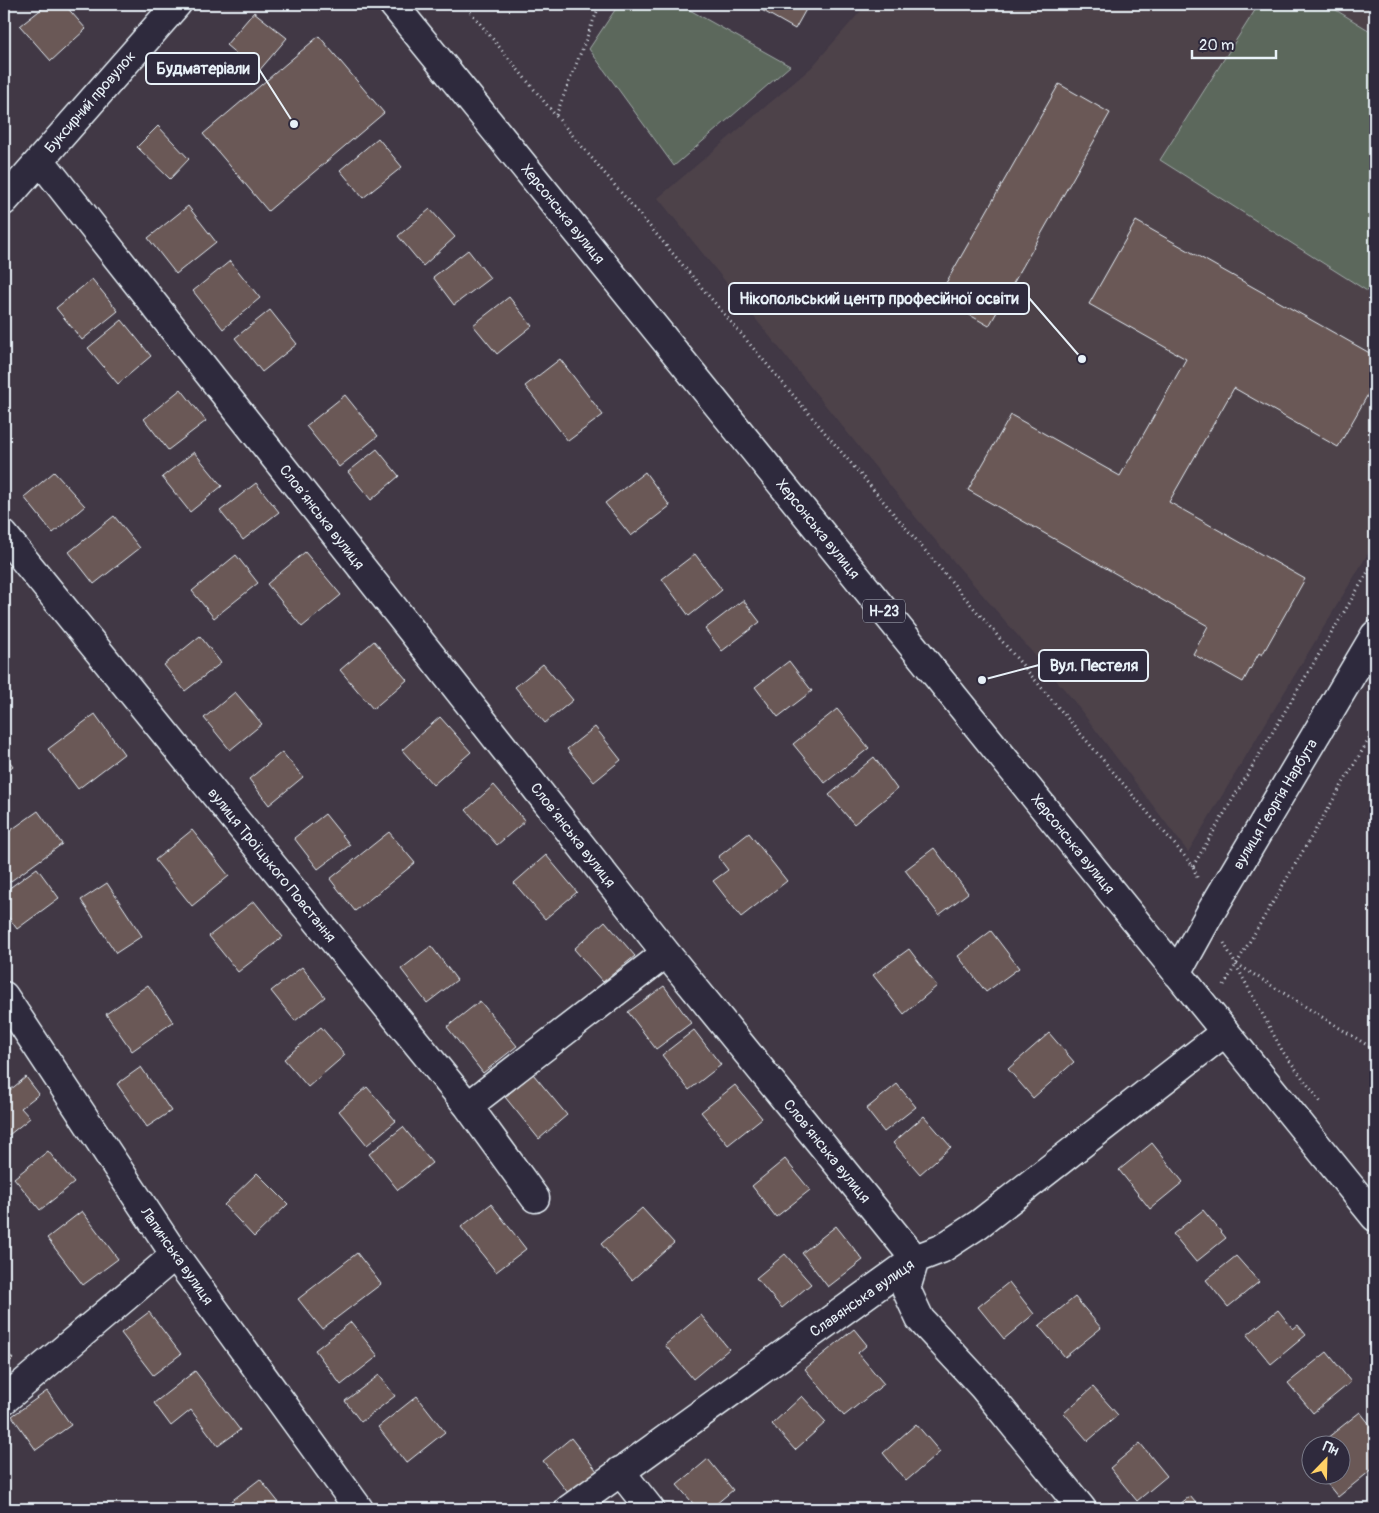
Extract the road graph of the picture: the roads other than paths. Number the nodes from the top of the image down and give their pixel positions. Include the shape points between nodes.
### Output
1 (177, 4) edge
2 (393, 4) edge
3 (40, 160) junction
4 (4, 201) edge
5 (4, 535) edge
6 (1375, 635) edge
7 (666, 953) junction
8 (1177, 973) junction
9 (4, 996) edge
10 (1226, 1032) junction
11 (468, 1106) junction
12 (535, 1198) dead end
13 (1375, 1217) edge
14 (175, 1255) junction
15 (915, 1259) junction
16 (4, 1400) edge
17 (620, 1471) junction
18 (359, 1509) edge
19 (569, 1509) edge
20 (650, 1509) edge
21 (1082, 1509) edge

1 - 3 street, Буксирний провулок
2 - 8 street, Херсонська вулиця / Н-23
3 - 4 street, Буксирний провулок
3 - 7 street, Словʼянська вулиця
5 - 11 street, вулиця Троїцького Повстання
6 - 8 street, вулиця Георгія Нарбута
7 - 11 street
7 - 15 street, Словʼянська вулиця
8 - 10 street, Херсонська вулиця / Н-23
9 - 14 street, Лапинська вулиця
10 - 13 street, Херсонська вулиця / Н-23
10 - 15 street, Славянська вулиця via 979,1224 941,1249
11 - 12 street, вулиця Троїцького Повстання
14 - 16 street
14 - 18 street, Лапинська вулиця
15 - 17 street, Славянська вулиця
15 - 21 street via 906,1289 920,1319 983,1387
17 - 19 street, Славянська вулиця
17 - 20 street

